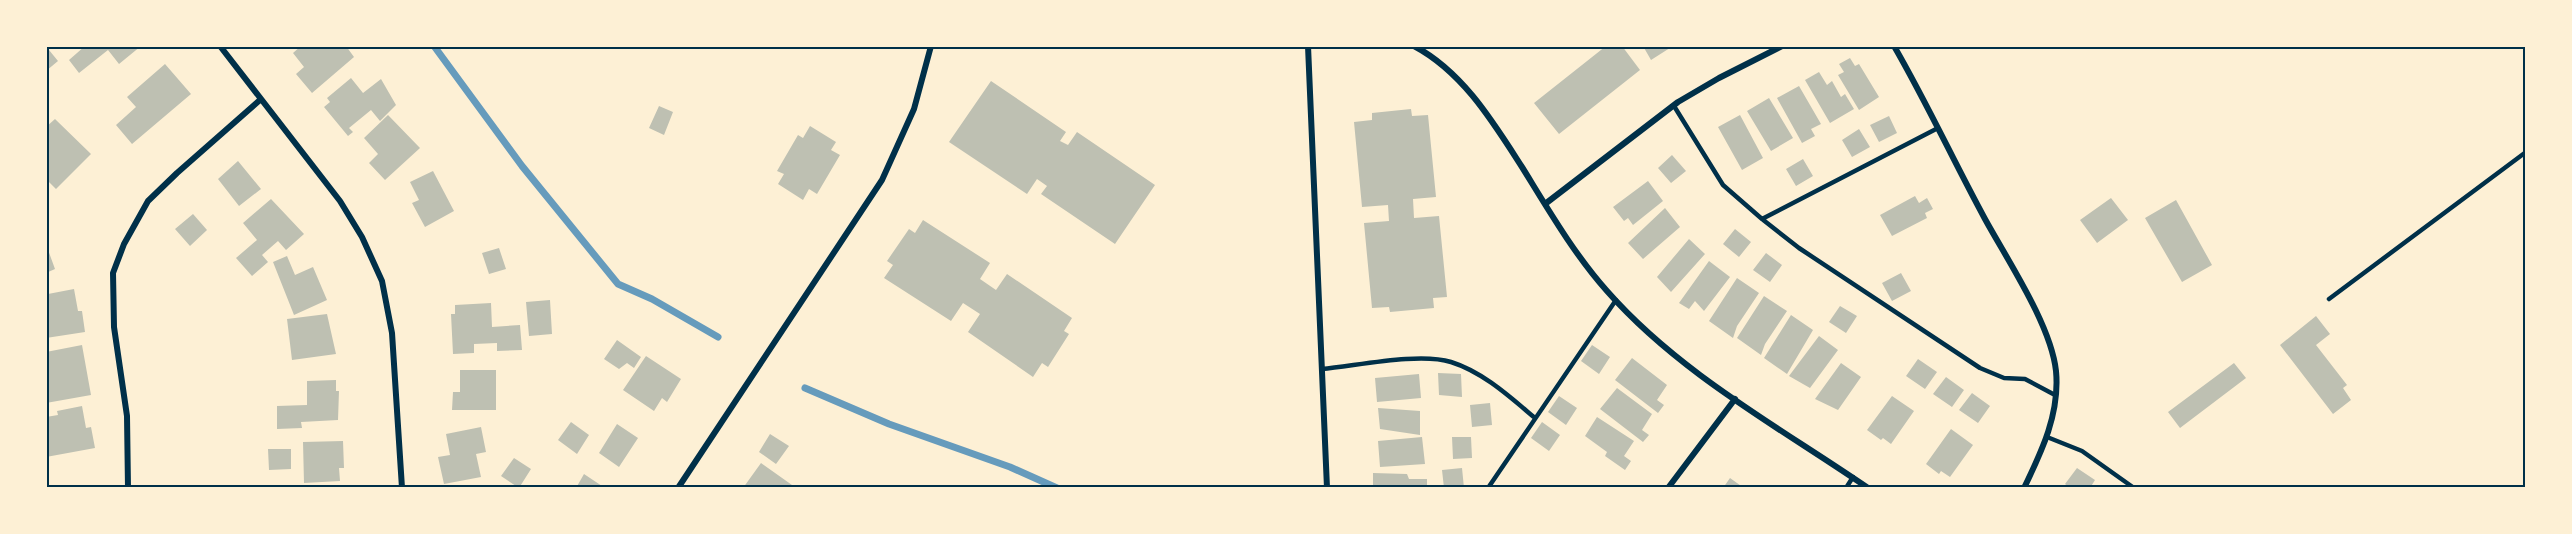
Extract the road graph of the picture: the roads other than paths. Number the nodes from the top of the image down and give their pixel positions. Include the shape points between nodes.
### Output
1 (220, 46) edge
2 (931, 46) edge
3 (1308, 46) edge
4 (1414, 46) edge
5 (1782, 46) edge
6 (1894, 46) edge
7 (261, 99) junction
8 (1674, 105) junction
9 (1939, 128) junction
10 (2526, 152) edge
11 (1545, 204) junction
12 (1762, 219) junction
13 (2329, 299) dead end
14 (1616, 300) junction
15 (1322, 369) junction
16 (2055, 395) junction
17 (1735, 399) junction
18 (1535, 418) junction
19 (2047, 437) junction
20 (1853, 477) junction
21 (128, 488) edge
22 (402, 488) edge
23 (678, 488) edge
24 (1327, 488) edge
25 (1488, 488) edge
26 (1668, 488) edge
27 (1846, 488) edge
28 (1868, 488) edge
29 (2024, 488) edge
30 (2134, 488) edge

1 - 7 street
2 - 23 street via 914,109 882,180
3 - 15 street
4 - 11 street via 1452,72 1473,97
5 - 8 street
6 - 9 street
7 - 21 street via 148,201 113,273 114,327 127,416
7 - 22 street via 340,201 382,281 392,333
8 - 11 street
8 - 12 lane via 1723,185
9 - 12 lane
9 - 16 street via 2049,343 2056,371
10 - 13 lane
11 - 14 street
12 - 16 lane via 1799,248 1980,368 2004,378 2025,379
14 - 17 street via 1654,338
14 - 18 lane
15 - 18 lane via 1415,359 1450,362 1506,393
15 - 24 street
16 - 19 street
17 - 20 street
17 - 26 street
18 - 25 lane
19 - 29 street
19 - 30 lane via 2082,451
20 - 27 lane
20 - 28 street

